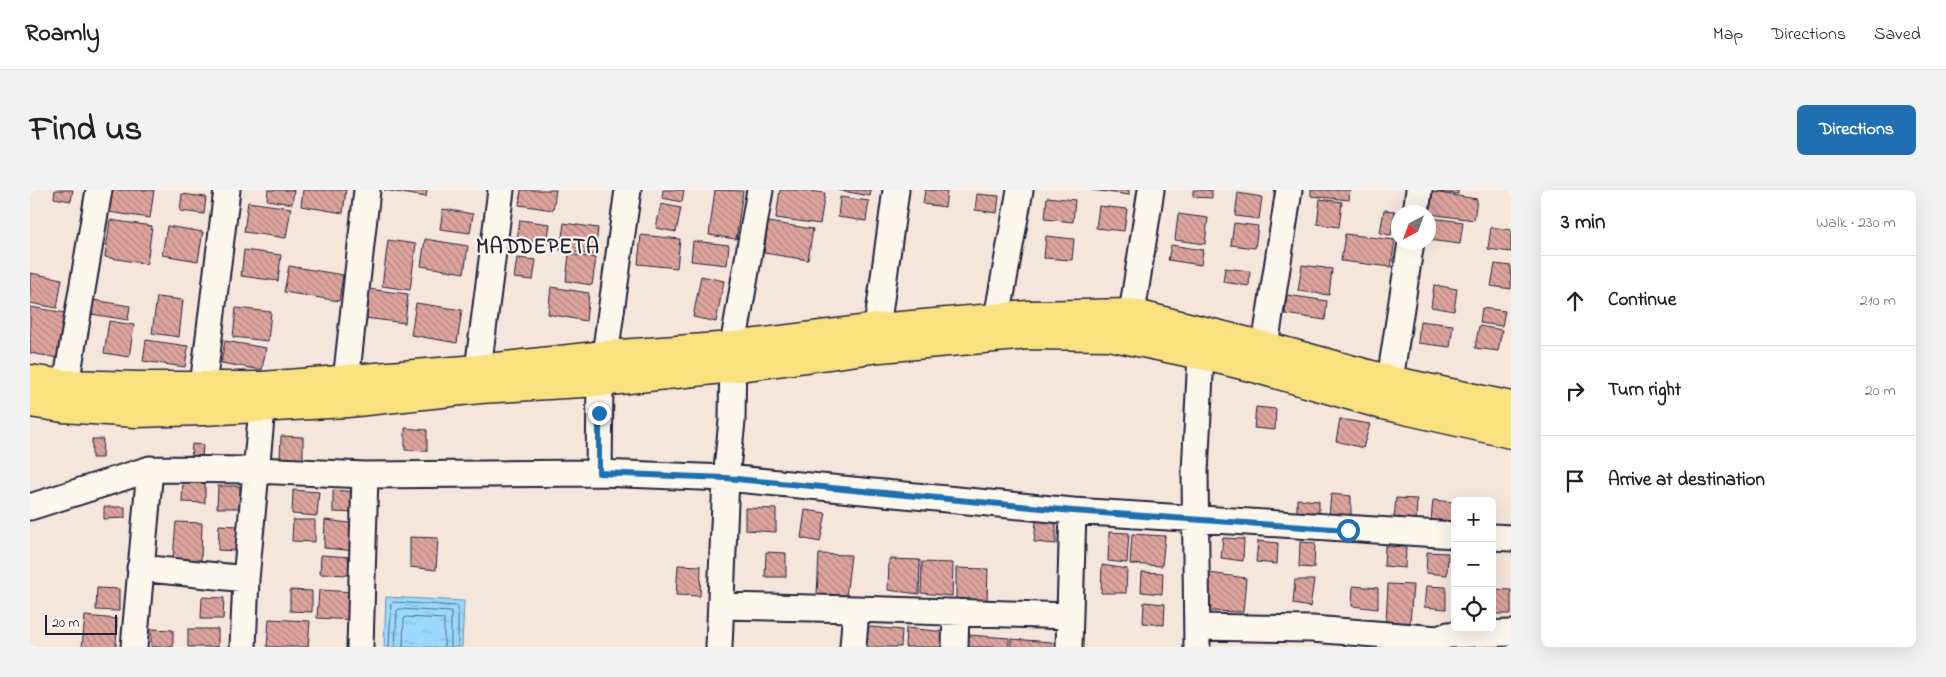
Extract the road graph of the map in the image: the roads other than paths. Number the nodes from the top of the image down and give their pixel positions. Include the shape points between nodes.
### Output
1 (99, 190) edge
2 (227, 190) edge
3 (367, 190) edge
4 (501, 190) edge
5 (628, 190) edge
6 (760, 190) edge
7 (896, 190) edge
8 (1020, 190) edge
9 (1151, 190) edge
10 (1289, 190) edge
11 (1420, 190) edge
12 (1417, 205) edge
13 (1410, 250) edge
14 (1132, 314) junction
15 (997, 318) junction
16 (877, 328) junction
17 (1265, 346) junction
18 (1201, 354) junction
19 (605, 355) junction
20 (732, 357) junction
21 (478, 369) junction
22 (30, 379) edge
23 (1390, 380) junction
24 (346, 381) junction
25 (600, 382) junction
26 (66, 384) junction
27 (203, 386) junction
28 (30, 403) edge
29 (1511, 406) edge
30 (262, 408) junction
31 (1511, 434) edge
32 (599, 465) junction
33 (728, 468) junction
34 (150, 470) junction
35 (256, 470) junction
36 (366, 475) junction
37 (30, 507) edge
38 (1073, 511) junction
39 (1196, 520) junction
40 (1451, 535) edge
41 (1496, 537) edge
42 (1511, 538) edge
43 (140, 568) junction
44 (246, 579) junction
45 (721, 606) junction
46 (856, 609) junction
47 (956, 612) junction
48 (1069, 616) junction
49 (1511, 634) edge
50 (1197, 637) edge
51 (1434, 643) edge
52 (134, 647) edge
53 (243, 647) edge
54 (360, 647) edge
55 (719, 647) edge
56 (853, 647) edge
57 (955, 647) edge
58 (1069, 647) edge

1 - 26 street
2 - 27 street
3 - 24 street
4 - 21 street
5 - 19 street
6 - 20 street
7 - 16 street
8 - 15 street
9 - 14 street
10 - 17 street
11 - 12 street
13 - 23 street
14 - 15 main road
14 - 17 main road
15 - 16 main road
16 - 20 main road
17 - 23 main road
18 - 20 main road via 1109,336 1029,336
18 - 31 main road via 1383,405
18 - 39 street
19 - 20 main road
19 - 21 main road
20 - 25 main road
20 - 33 street
21 - 24 main road
22 - 26 main road
23 - 29 main road
24 - 27 main road
25 - 30 main road
25 - 32 street
26 - 27 main road
28 - 30 main road via 136,413
30 - 35 street
32 - 33 street
32 - 36 street
33 - 38 street
33 - 45 street
34 - 35 street
34 - 37 street
34 - 43 street
35 - 36 street
35 - 44 street
36 - 54 street
38 - 39 street
38 - 48 street
39 - 40 street
39 - 50 street
41 - 42 street
43 - 44 street
43 - 52 street
44 - 53 street
45 - 46 street
45 - 55 street
46 - 47 street
46 - 56 street
47 - 48 street
47 - 57 street
48 - 58 street
49 - 51 street via 1448,635
50 - 51 street via 1312,629

